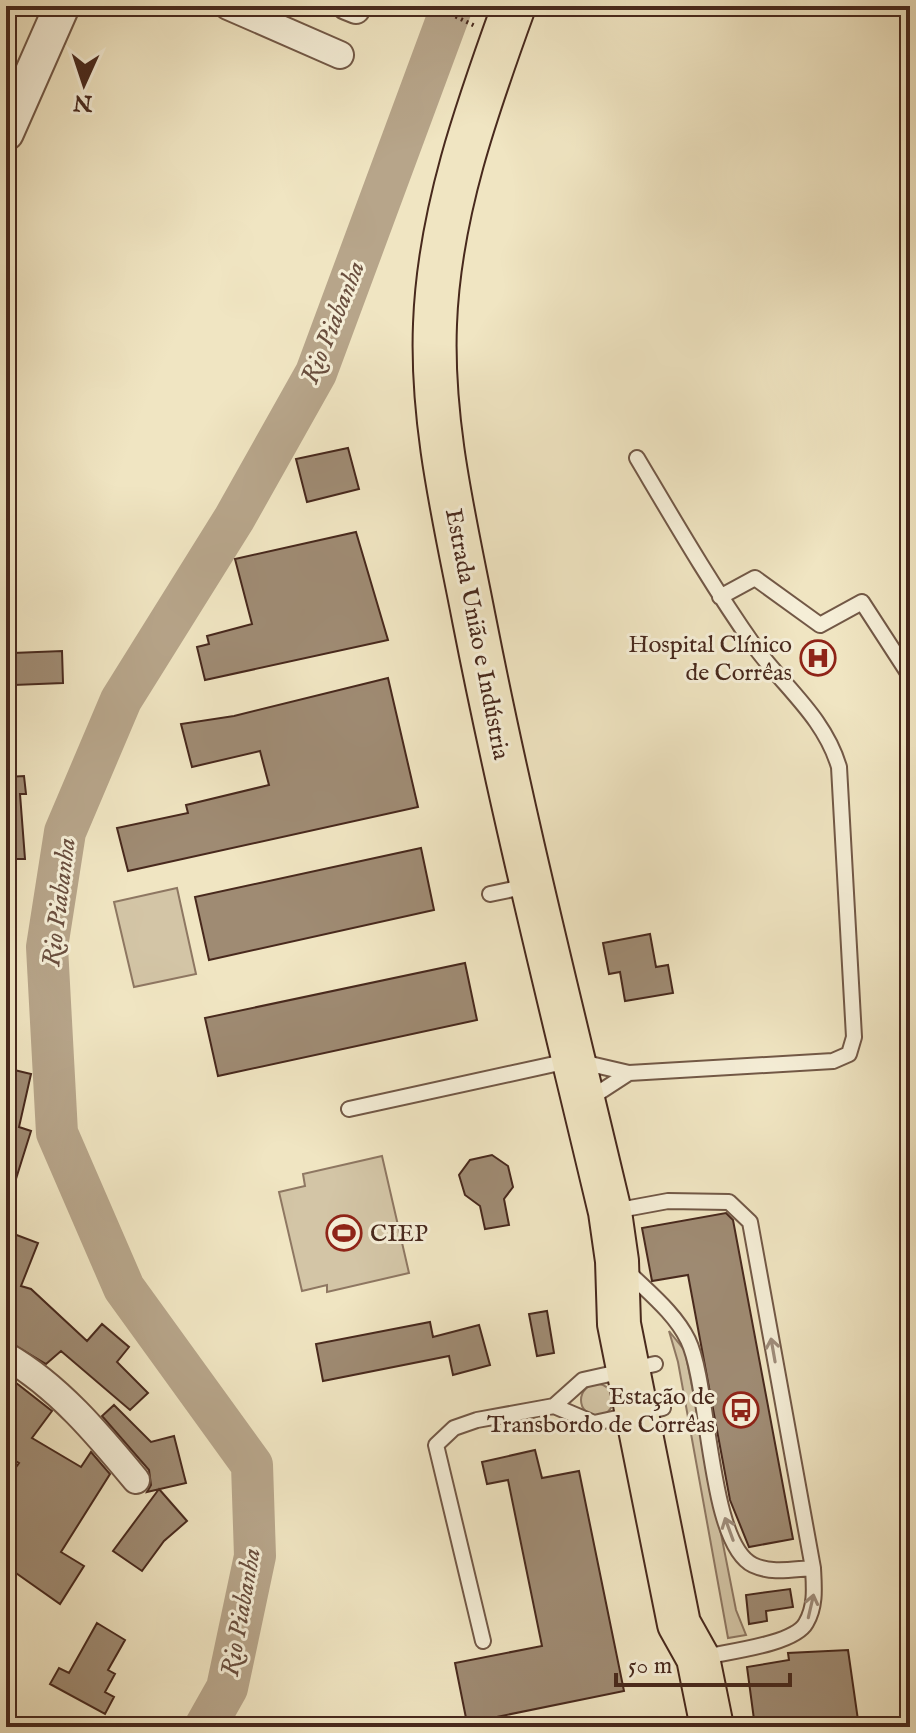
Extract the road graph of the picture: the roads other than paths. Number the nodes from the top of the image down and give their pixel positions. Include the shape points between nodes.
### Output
1 (62, 6) edge
2 (228, 6) edge
3 (501, 19) edge
4 (340, 55) dead end
5 (6, 133) edge
6 (637, 458) dead end
7 (720, 597) junction
8 (910, 676) edge
9 (533, 885) junction
10 (490, 894) dead end
11 (573, 1060) junction
12 (629, 1073) junction
13 (584, 1102) junction
14 (349, 1109) dead end
15 (610, 1212) junction
16 (617, 1261) junction
17 (6, 1356) edge
18 (641, 1366) junction
19 (554, 1406) junction
20 (650, 1410) junction
21 (136, 1480) dead end
22 (650, 1480) junction
23 (813, 1568) junction
24 (652, 1569) dead end
25 (483, 1641) dead end
26 (684, 1650) junction
27 (700, 1725) edge

1 - 5 street
2 - 4 street
3 - 9 main road, Estrada União e Indústria via 455,187 435,321 434,389 439,442 499,747
6 - 7 lane
7 - 8 lane via 755,578 820,625 862,602
7 - 12 lane via 808,708 835,753 854,1037 849,1054 833,1061
9 - 10 lane
9 - 11 main road, Estrada União e Indústria
11 - 12 lane
11 - 13 main road, Estrada União e Indústria
11 - 14 lane
12 - 13 lane
13 - 15 main road, Estrada União e Indústria
15 - 16 main road, Estrada União e Indústria
23 -> 15 lane via 750,1222 729,1202 668,1201
16 - 18 main road, Estrada União e Indústria via 619,1324
23 -> 16 lane via 774,1571 752,1565 739,1553 723,1512 689,1341
17 - 21 street via 64,1399
18 - 19 lane via 583,1380
18 - 20 main road, Estrada União e Indústria
19 - 20 lane via 594,1423
19 - 25 lane via 477,1420 454,1428 436,1445
20 - 22 main road, Estrada União e Indústria
20 - 26 main road, Estrada União e Indústria via 706,1620
22 - 24 lane
22 - 26 main road, Estrada União e Indústria
26 -> 23 lane via 779,1641 805,1626 814,1603
26 - 27 main road, Estrada União e Indústria

